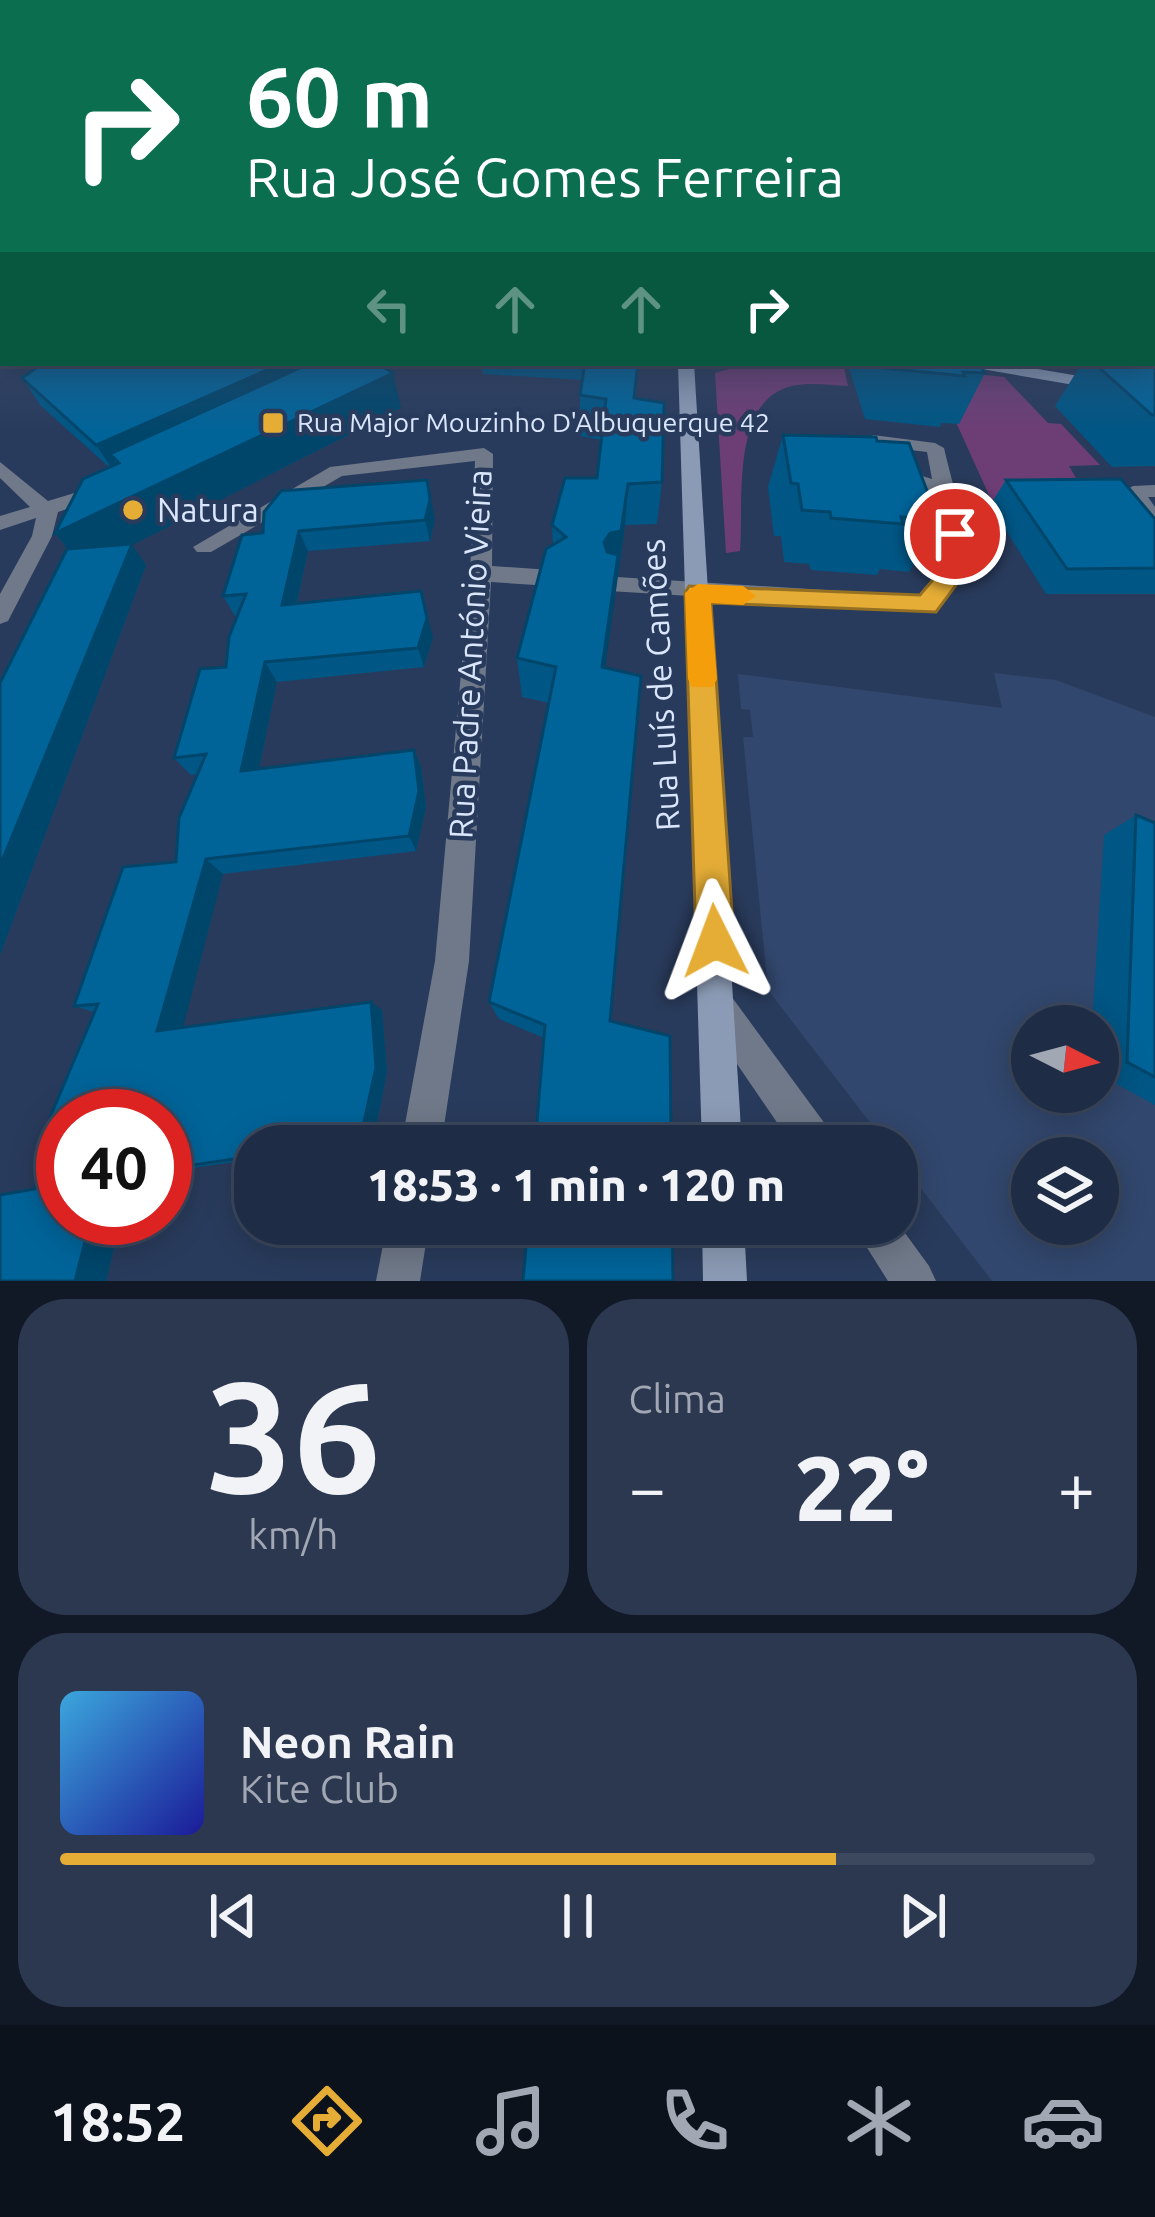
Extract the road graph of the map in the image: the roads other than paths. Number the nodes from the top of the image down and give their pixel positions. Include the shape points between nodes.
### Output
1 (686, 366) edge
2 (993, 366) edge
3 (1155, 394) edge
4 (0, 468) edge
5 (128, 480) edge
6 (945, 490) dead end
7 (1155, 491) edge
8 (48, 512) junction
9 (1155, 521) edge
10 (0, 524) edge
11 (205, 547) dead end
12 (481, 573) junction
13 (551, 578) edge
14 (617, 585) edge
15 (698, 593) junction
16 (0, 615) edge
17 (718, 1008) junction
18 (425, 1125) edge
19 (721, 1125) edge
20 (802, 1125) edge
21 (404, 1245) edge
22 (723, 1245) edge
23 (888, 1245) edge
24 (398, 1281) edge
25 (724, 1281) edge
26 (914, 1281) edge

1 - 15 street, Rua Luís de Camões
2 - 3 street
4 - 8 street
5 - 8 street
6 - 15 street via 955,534 950,577 927,605
7 - 9 street via 1133,492
8 - 10 street
8 - 16 street
11 - 12 street, Rua Padre António Vieira via 337,471 484,454
12 - 13 street
12 - 18 street, Rua Padre António Vieira via 452,961
14 - 15 street
15 - 17 street, Rua Luís de Camões
17 - 19 street, Rua Luís de Camões
17 - 20 street
21 - 24 street
22 - 25 street
23 - 26 street

